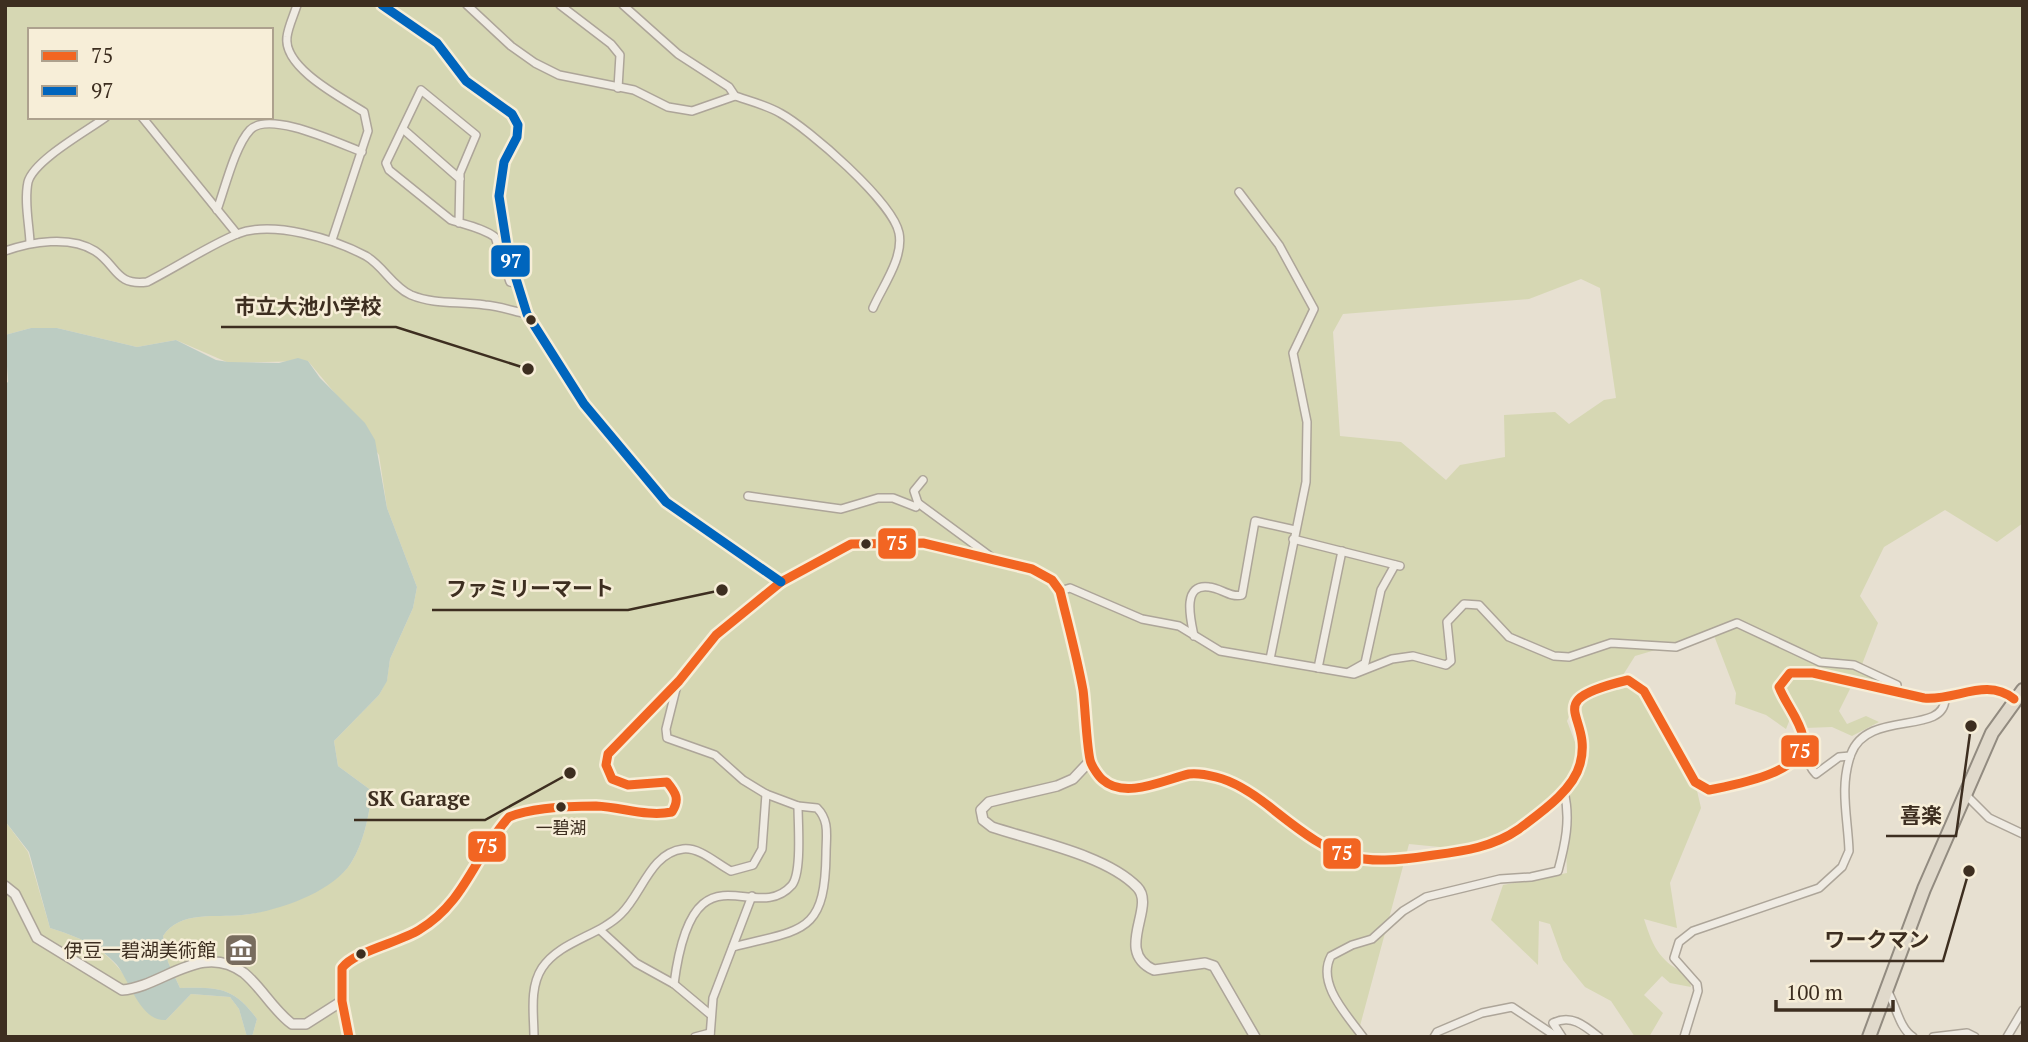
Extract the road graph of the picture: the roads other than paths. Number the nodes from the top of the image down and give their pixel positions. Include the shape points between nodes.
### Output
1 (297, 5) edge
2 (382, 5) edge
3 (467, 5) edge
4 (560, 5) edge
5 (623, 5) edge
6 (618, 88) junction
7 (735, 96) junction
8 (103, 119) edge
9 (144, 119) edge
10 (403, 129) junction
11 (362, 152) junction
12 (460, 179) junction
13 (1239, 192) dead end
14 (217, 210) junction
15 (459, 223) junction
16 (237, 234) junction
17 (332, 240) junction
18 (30, 242) junction
19 (5, 251) edge
20 (518, 284) junction
21 (873, 308) dead end
22 (527, 314) junction
23 (923, 480) dead end
24 (748, 496) dead end
25 (918, 503) junction
26 (1294, 535) junction
27 (1342, 551) junction
28 (995, 560) junction
29 (782, 582) junction
30 (1060, 592) junction
31 (1194, 636) junction
32 (1270, 659) junction
33 (1318, 668) junction
34 (1348, 673) junction
35 (679, 681) junction
36 (1897, 692) junction
37 (2018, 694) edge
38 (1945, 699) junction
39 (1803, 740) junction
40 (1850, 756) junction
41 (1090, 761) junction
42 (1564, 792) junction
43 (766, 794) junction
44 (1966, 795) junction
45 (798, 806) junction
46 (2023, 834) edge
47 (5, 886) edge
48 (752, 896) junction
49 (600, 930) junction
50 (733, 947) junction
51 (674, 984) junction
52 (1887, 990) junction
53 (342, 1001) junction
54 (2023, 1010) edge
55 (711, 1015) junction
56 (1903, 1033) edge
57 (710, 1035) edge
58 (349, 1037) edge
59 (534, 1037) edge
60 (695, 1037) edge
61 (1255, 1037) edge
62 (1363, 1037) edge
63 (1434, 1037) edge
64 (1560, 1037) edge
65 (1599, 1037) edge
66 (1684, 1037) edge
67 (1869, 1037) edge
68 (1913, 1037) edge
69 (1933, 1037) edge
70 (1975, 1037) edge
71 (2007, 1037) edge

1 - 11 street via 286,39 288,49 304,72 364,113 368,131
2 - 20 street via 437,43 467,81 512,114 518,125 499,196
3 - 6 street via 535,63 559,75
4 - 6 street via 604,37 620,55
5 - 7 street
6 - 7 street via 692,111
7 - 21 street via 767,106 810,132 891,217 899,233 898,250
8 - 18 street via 35,168 28,182
9 - 14 street
10 - 12 street
10 - 12 street via 421,90 476,135
10 - 15 street via 386,163 389,170
11 - 14 street via 275,122 263,123 251,128 243,139
11 - 17 street
12 - 15 street
13 - 26 street via 1279,244 1314,309 1293,353 1307,422 1306,482
14 - 16 street
15 - 20 street via 495,237 510,282
16 - 17 street via 258,230
16 - 18 street via 147,282 134,284 125,281 96,251
17 - 22 street via 370,258 406,293 425,301 484,304
18 - 19 street
20 - 22 street
22 - 29 street via 584,404 666,502
23 - 25 street via 914,491
24 - 25 street via 841,509 878,498 893,498 916,508
25 - 28 street
26 - 27 street
26 - 31 street via 1255,521 1242,595 1208,586 1199,589 1191,597 1189,609
26 - 32 street
27 - 33 street
27 - 34 street via 1397,565 1381,590 1365,663
28 - 29 street via 923,543 851,544
28 - 30 street via 1032,569 1052,580
29 - 35 street via 716,635
30 - 31 street via 1070,588 1142,619 1179,626
30 - 41 street via 1082,688
31 - 32 street via 1220,652
32 - 33 street
33 - 34 street
34 - 36 street via 1413,656 1447,665 1451,661 1447,622 1464,604 1472,604 1525,645 1569,657 1611,643 1676,648 1737,624 1820,662 1854,665 1897,685
35 - 43 street via 667,738 715,755
35 - 53 street via 619,740 606,765 612,779 628,785 667,782 676,793 672,813 596,806 509,817 456,900 422,929 347,962 341,976
36 - 38 street
36 - 39 street via 1812,673 1790,673 1779,687
37 - 38 street via 1991,687
37 - 44 highway via 1992,733
38 - 40 street via 1937,716 1871,731 1856,743
39 - 40 street via 1807,764 1816,774 1839,757
39 - 42 street via 1797,755 1775,773 1709,790 1676,752 1644,691 1628,680 1584,694 1576,702 1580,766
40 - 66 street via 1843,807 1849,851 1842,867 1819,888 1693,931 1679,943 1674,958 1695,978 1698,991
41 - 42 street via 1103,780 1114,786 1148,788 1192,773 1217,777 1256,796 1333,852 1375,862 1490,844 1520,828
41 - 61 street via 1073,779 1058,786 989,802 981,810 983,820 992,827 1094,860 1137,887 1142,903 1135,944 1141,961 1154,970 1205,963 1214,966
42 - 62 street via 1568,808 1558,871 1426,897 1372,939 1331,956 1328,966 1333,995
43 - 45 street
43 - 49 street via 762,849 753,865 731,872 692,850 681,849 656,864 624,912
44 - 46 street via 1989,818
44 - 52 highway via 1924,889
45 - 48 street via 793,884 780,894
45 - 50 street via 817,808 827,822 826,871 818,912 799,930
47 - 53 street via 15,894 37,938 122,990 137,989 187,965 208,962 242,972 292,1024 306,1024
48 - 50 street
48 - 51 street via 720,895 697,907 678,956
49 - 51 street via 636,963
49 - 59 street via 544,965 536,979
50 - 55 street
51 - 55 street
52 - 56 street
52 - 67 highway
53 - 58 street
54 - 71 street
55 - 57 street
56 - 68 street
57 - 60 street
63 - 64 street via 1482,1013 1512,1007
64 - 65 street via 1553,1023 1566,1019
69 - 70 street

